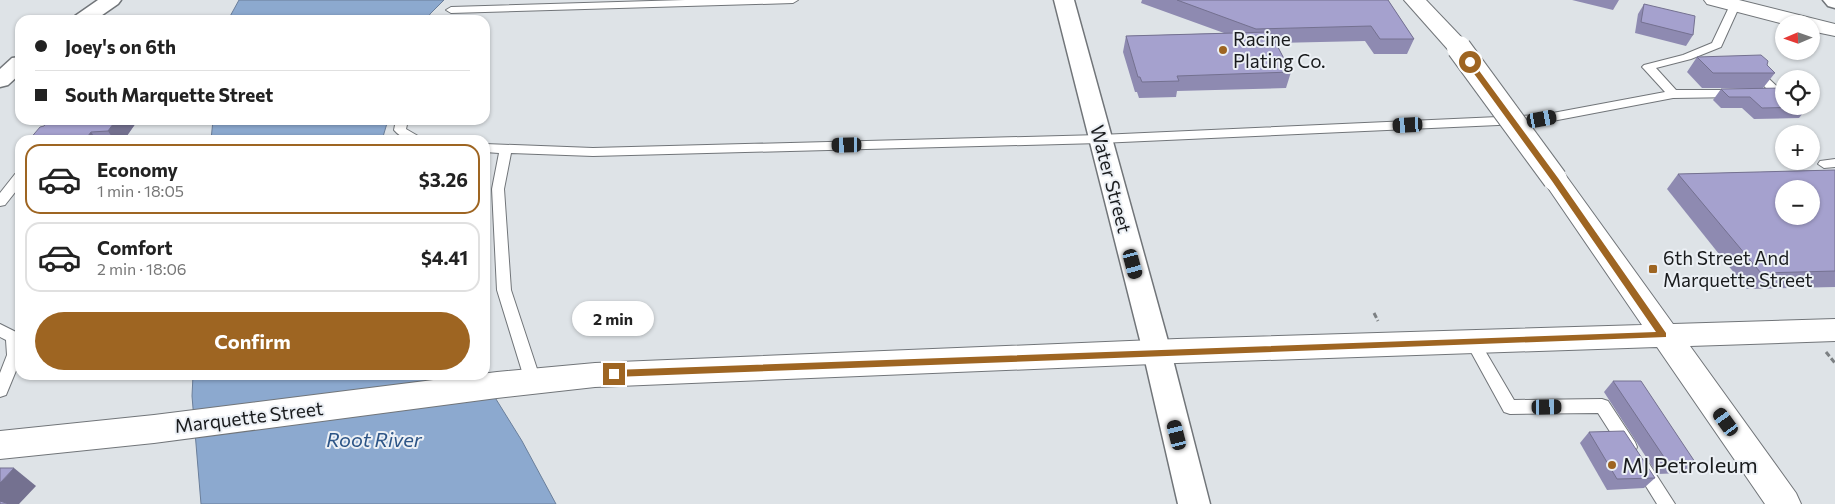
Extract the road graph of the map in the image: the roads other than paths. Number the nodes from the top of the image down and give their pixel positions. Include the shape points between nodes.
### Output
1 (111, 0) edge
2 (460, 0) edge
3 (793, 0) edge
4 (1064, 0) edge
5 (1414, 0) edge
6 (1714, 0) edge
7 (1735, 5) junction
8 (451, 10) junction
9 (89, 15) edge
10 (448, 15) edge
11 (1775, 15) edge
12 (1820, 26) edge
13 (1835, 30) edge
14 (15, 67) edge
15 (1763, 79) edge
16 (0, 80) edge
17 (1673, 94) junction
18 (401, 125) edge
19 (408, 135) edge
20 (1100, 139) junction
21 (490, 148) edge
22 (506, 149) junction
23 (15, 183) edge
24 (0, 202) edge
25 (0, 330) edge
26 (1835, 330) edge
27 (1663, 335) junction
28 (1472, 341) junction
29 (1156, 352) junction
30 (533, 381) junction
31 (0, 391) edge
32 (0, 445) edge
33 (1194, 504) edge
34 (1666, 504) edge
35 (1784, 504) edge

1 - 9 street
2 - 8 lane
3 - 8 lane
4 - 20 street, Water Street
5 - 27 street, bridge via 1459,48
6 - 7 street
7 - 11 street
7 - 17 lane via 1717,45 1648,68
8 - 10 lane
12 - 13 street
14 - 16 street
15 - 17 lane via 1778,94
17 - 20 lane via 1542,119
18 - 19 lane via 400,130
20 - 22 lane via 593,152
20 - 29 street, Water Street
21 - 22 lane
22 - 30 lane via 498,189 504,290
23 - 24 lane
25 - 31 lane via 13,337 15,355
26 - 27 street, Marquette Street
27 - 28 street, Marquette Street
27 - 35 street
28 - 29 street, Marquette Street
28 - 34 lane via 1510,408 1602,406
29 - 30 street, Marquette Street via 595,375
29 - 33 street, Water Street
30 - 32 street, Marquette Street

